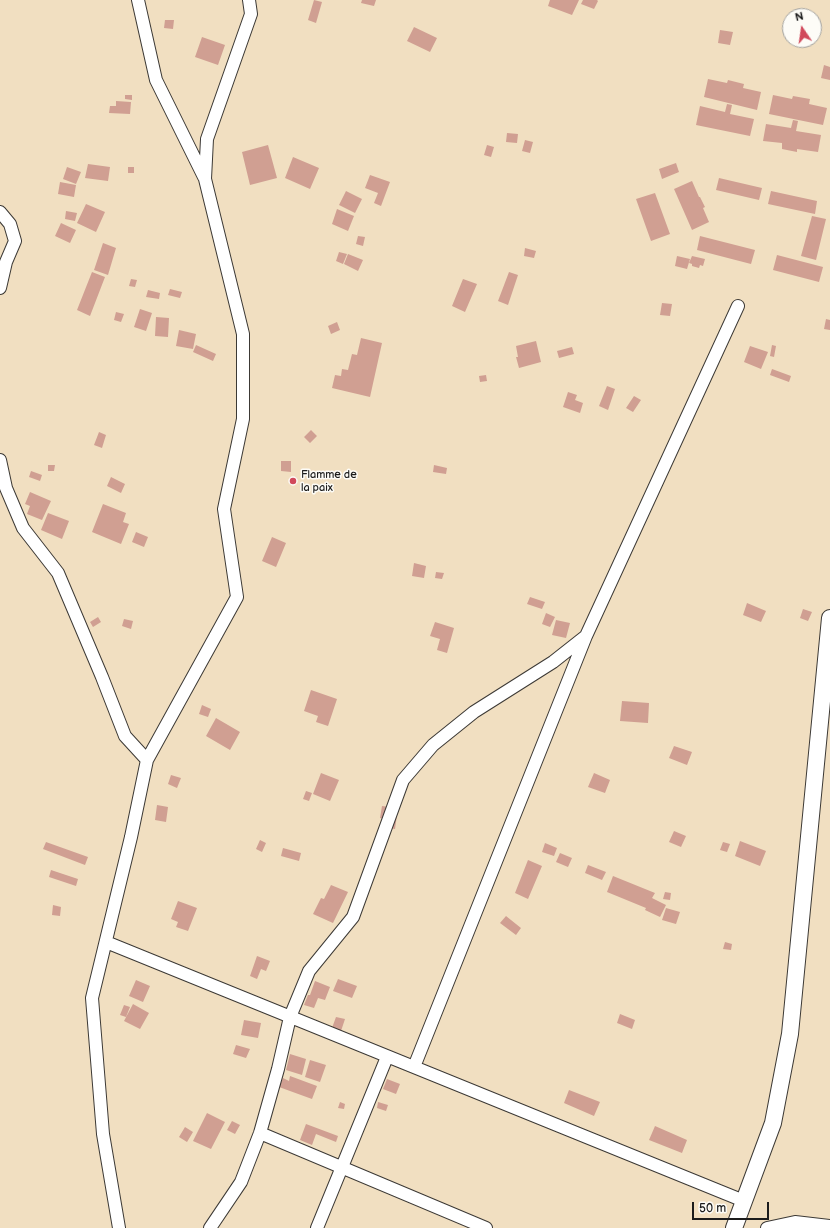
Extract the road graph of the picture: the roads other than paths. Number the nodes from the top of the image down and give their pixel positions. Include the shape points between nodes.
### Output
1 (138, 0) edge
2 (249, 0) edge
3 (205, 179) junction
4 (0, 212) edge
5 (0, 288) edge
6 (738, 306) dead end
7 (0, 460) edge
8 (830, 618) edge
9 (586, 636) junction
10 (147, 760) junction
11 (106, 942) junction
12 (290, 1017) junction
13 (388, 1056) junction
14 (414, 1067) junction
15 (260, 1133) junction
16 (342, 1167) junction
17 (744, 1201) junction
18 (830, 1226) edge
19 (119, 1228) edge
20 (210, 1228) edge
21 (317, 1228) edge
22 (486, 1228) edge
23 (734, 1228) edge
24 (767, 1228) edge

1 - 3 street via 156,80
2 - 3 street via 251,14 207,139
3 - 10 street via 243,334 243,419 224,509 237,597
4 - 5 street via 10,224 15,240 6,262
6 - 9 street
7 - 10 street via 6,488 22,528 58,573 125,736
8 - 17 main road via 790,1034 773,1123
9 - 12 street via 553,662 474,712 433,745 403,780 353,917 309,972
9 - 14 street
10 - 11 street
11 - 12 street
11 - 19 street via 92,998 103,1134
12 - 13 street
12 - 15 street
13 - 14 street
13 - 16 street
14 - 17 street
15 - 16 street
15 - 20 street via 241,1182
16 - 21 street
16 - 22 street
17 - 23 main road
18 - 24 street via 795,1222

